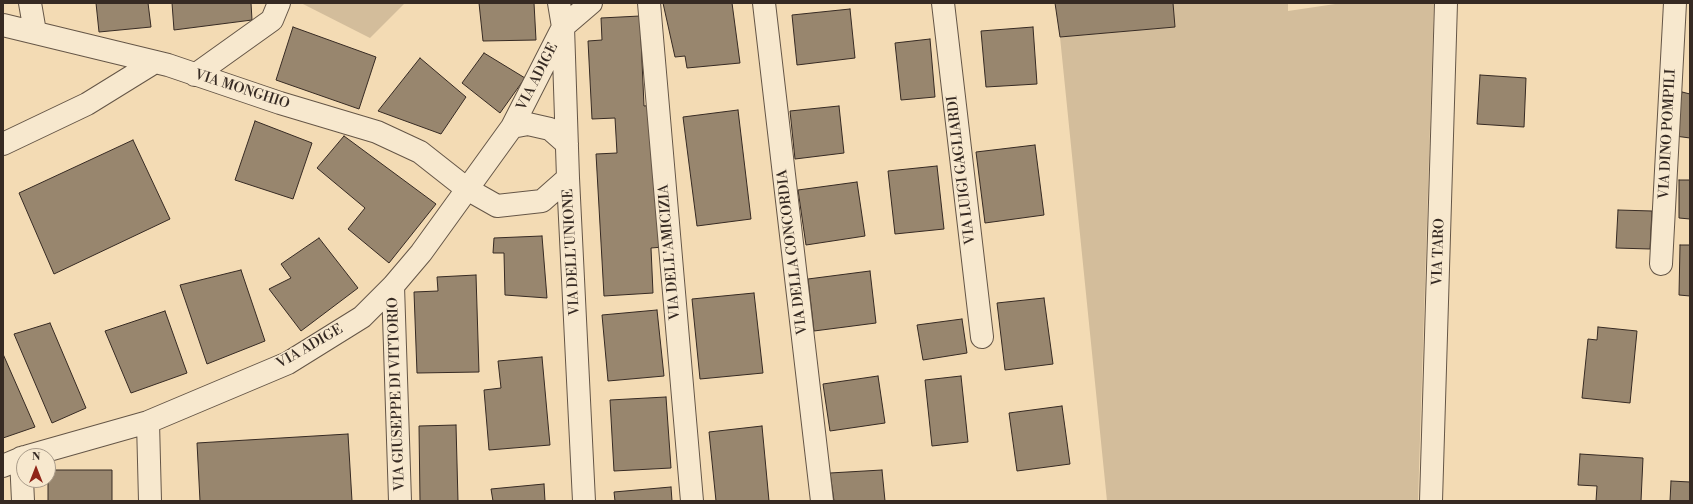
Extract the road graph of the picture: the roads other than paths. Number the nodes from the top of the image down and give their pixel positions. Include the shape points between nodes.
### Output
1 (30, 3) edge
2 (279, 3) edge
3 (559, 3) edge
4 (591, 3) edge
5 (649, 3) edge
6 (764, 3) edge
7 (943, 3) edge
8 (1446, 3) edge
9 (1675, 3) edge
10 (3, 25) edge
11 (563, 27) junction
12 (35, 32) junction
13 (155, 62) junction
14 (195, 75) junction
15 (512, 127) junction
16 (3, 144) edge
17 (567, 144) junction
18 (568, 178) junction
19 (467, 189) junction
20 (1661, 264) dead end
21 (393, 286) junction
22 (982, 336) dead end
23 (148, 422) junction
24 (56, 448) edge
25 (22, 488) edge
26 (23, 501) edge
27 (150, 501) edge
28 (400, 501) edge
29 (584, 501) edge
30 (692, 501) edge
31 (822, 501) edge
32 (1431, 501) edge

1 - 12 street
2 - 14 street via 272,20
3 - 11 street, VIA DELL'UNIONE
4 - 11 street
5 - 30 street, VIA DELL'AMICIZIA
6 - 31 street, VIA DELLA CONCORDIA
7 - 22 street, VIA LUIGI GAGLIARDI
8 - 32 street, VIA TARO
9 - 20 street, VIA DINO POMPILI
10 - 12 street, VIA MONGHIO
11 - 15 street, VIA ADIGE
11 - 17 street, VIA DELL'UNIONE
12 - 13 street, VIA MONGHIO
13 - 14 street, VIA MONGHIO
13 - 16 street via 87,104
14 - 19 street, VIA MONGHIO via 377,132 420,152
15 - 17 street, VIA ADIGE via 528,124 550,129
15 - 19 street, VIA ADIGE
17 - 18 street, VIA DELL'UNIONE
18 - 19 street via 542,201 497,206
18 - 29 street, VIA DELL'UNIONE
19 - 21 street, VIA ADIGE via 421,254
21 - 23 street, VIA ADIGE via 362,317 288,363
21 - 28 street, VIA GIUSEPPE DI VITTORIO
23 - 24 street, VIA ADIGE
23 - 27 street
25 - 26 street

